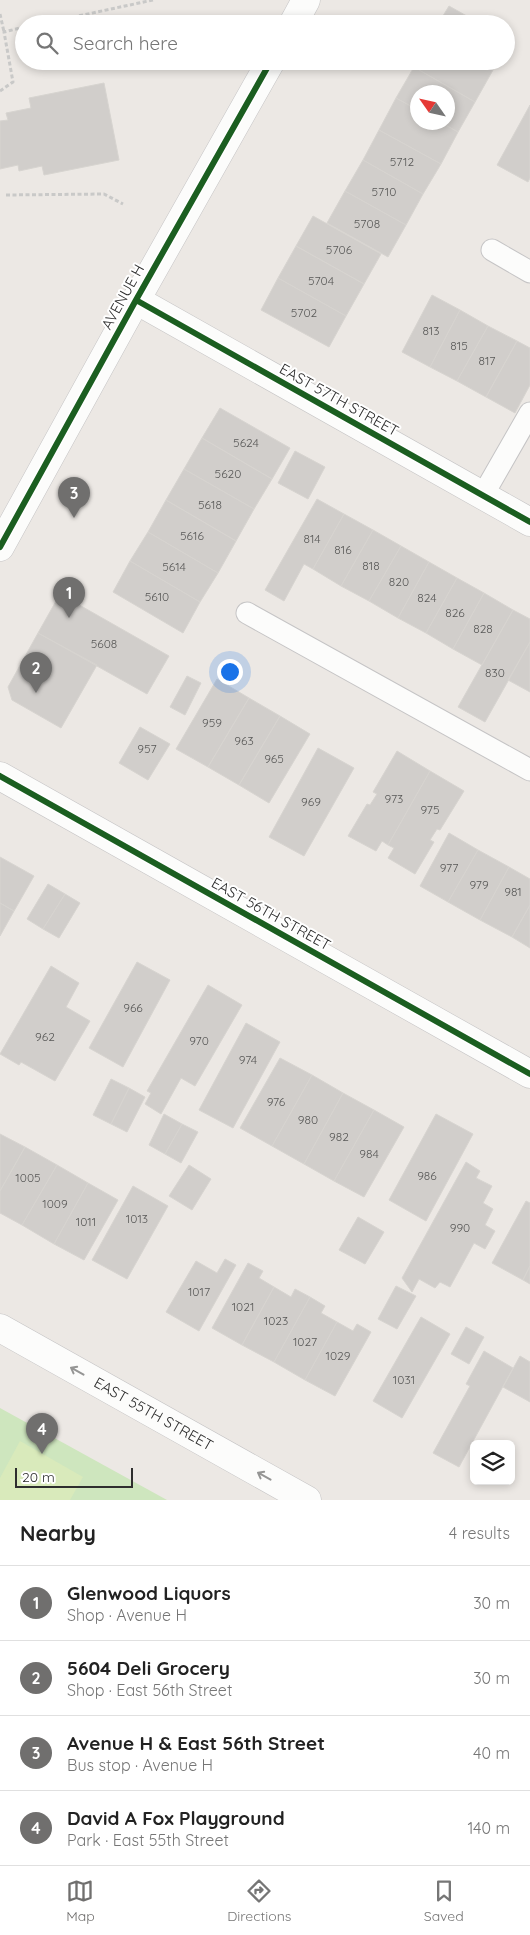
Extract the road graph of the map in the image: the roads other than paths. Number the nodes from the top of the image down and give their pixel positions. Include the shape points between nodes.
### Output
1 (306, 0) edge
2 (298, 15) edge
3 (267, 70) edge
4 (492, 250) dead end
5 (530, 272) edge
6 (136, 300) junction
7 (530, 413) edge
8 (483, 495) junction
9 (530, 522) edge
10 (0, 547) edge
11 (247, 613) dead end
12 (530, 770) edge
13 (0, 776) edge
14 (530, 1074) edge
15 (0, 1328) edge
16 (307, 1500) edge

1 - 2 street
3 - 6 street, AVENUE H
4 - 5 lane
6 - 8 street, EAST 57TH STREET
6 - 10 street, AVENUE H
7 - 8 lane
8 - 9 street, EAST 57TH STREET
11 - 12 lane
13 - 14 street, EAST 56TH STREET
16 -> 15 street, EAST 55TH STREET

